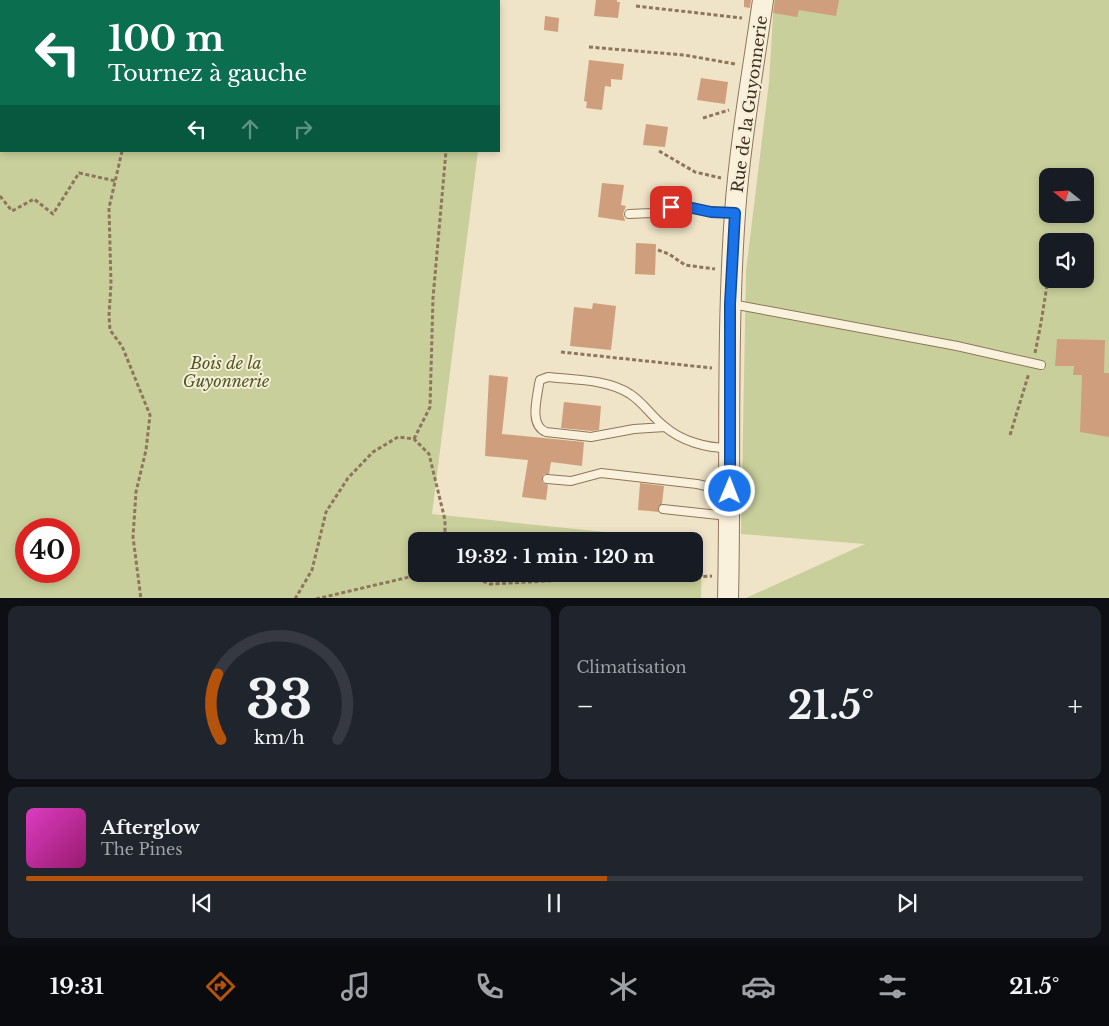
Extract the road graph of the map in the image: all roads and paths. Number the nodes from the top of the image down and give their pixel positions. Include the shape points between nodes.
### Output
1 (636, 6) dead end
2 (762, 10) edge
3 (589, 47) dead end
4 (754, 66) junction
5 (747, 112) junction
6 (703, 118) dead end
7 (659, 151) dead end
8 (122, 152) edge
9 (446, 152) edge
10 (738, 179) junction
11 (116, 181) junction
12 (0, 196) edge
13 (735, 213) junction
14 (629, 214) dead end
15 (658, 250) dead end
16 (732, 270) junction
17 (1047, 288) edge
18 (730, 304) junction
19 (561, 352) dead end
20 (1032, 363) junction
21 (1041, 365) dead end
22 (730, 370) junction
23 (665, 428) junction
24 (1010, 435) dead end
25 (414, 438) junction
26 (730, 448) junction
27 (547, 479) dead end
28 (730, 491) junction
29 (663, 508) dead end
30 (730, 516) junction
31 (445, 532) edge
32 (703, 576) edge
33 (408, 577) edge
34 (729, 577) junction
35 (485, 582) edge
36 (528, 582) edge
37 (141, 598) edge
38 (295, 598) edge
39 (316, 598) edge
40 (728, 598) edge

1 - 2 path
2 - 4 street, Rue de la Guyonnerie
3 - 4 path via 684,55
4 - 5 street, Rue de la Guyonnerie
5 - 6 path via 728,110
5 - 10 street, Rue de la Guyonnerie
7 - 10 path via 704,175
8 - 11 path
9 - 25 path via 433,298 430,407
10 - 13 street, Rue de la Guyonnerie
11 - 12 path via 79,173 53,214 34,199 12,211
11 - 37 path via 109,208 110,330 122,346 150,416 136,492 132,536
13 - 14 lane via 677,205 651,213
13 - 16 street, Rue de la Guyonnerie
15 - 16 path via 690,266
16 - 18 street, Rue de la Guyonnerie
17 - 20 path
18 - 20 lane
18 - 22 street, Rue de la Guyonnerie
19 - 22 path
20 - 21 lane
20 - 24 path
22 - 26 street, Rue de la Guyonnerie
23 - 23 lane via 630,394 609,384 540,380 536,422 540,430 591,437 634,429
23 - 26 lane via 696,444
25 - 31 path via 429,454
25 - 38 path via 398,437 373,452 348,478 326,512 312,570
26 - 28 street, Rue de la Guyonnerie
27 - 28 lane via 571,480 601,473
28 - 30 street, Rue de la Guyonnerie
29 - 30 lane
30 - 34 street, Rue de la Guyonnerie
32 - 34 path
33 - 39 path
34 - 40 street, Rue de la Guyonnerie
35 - 36 path

